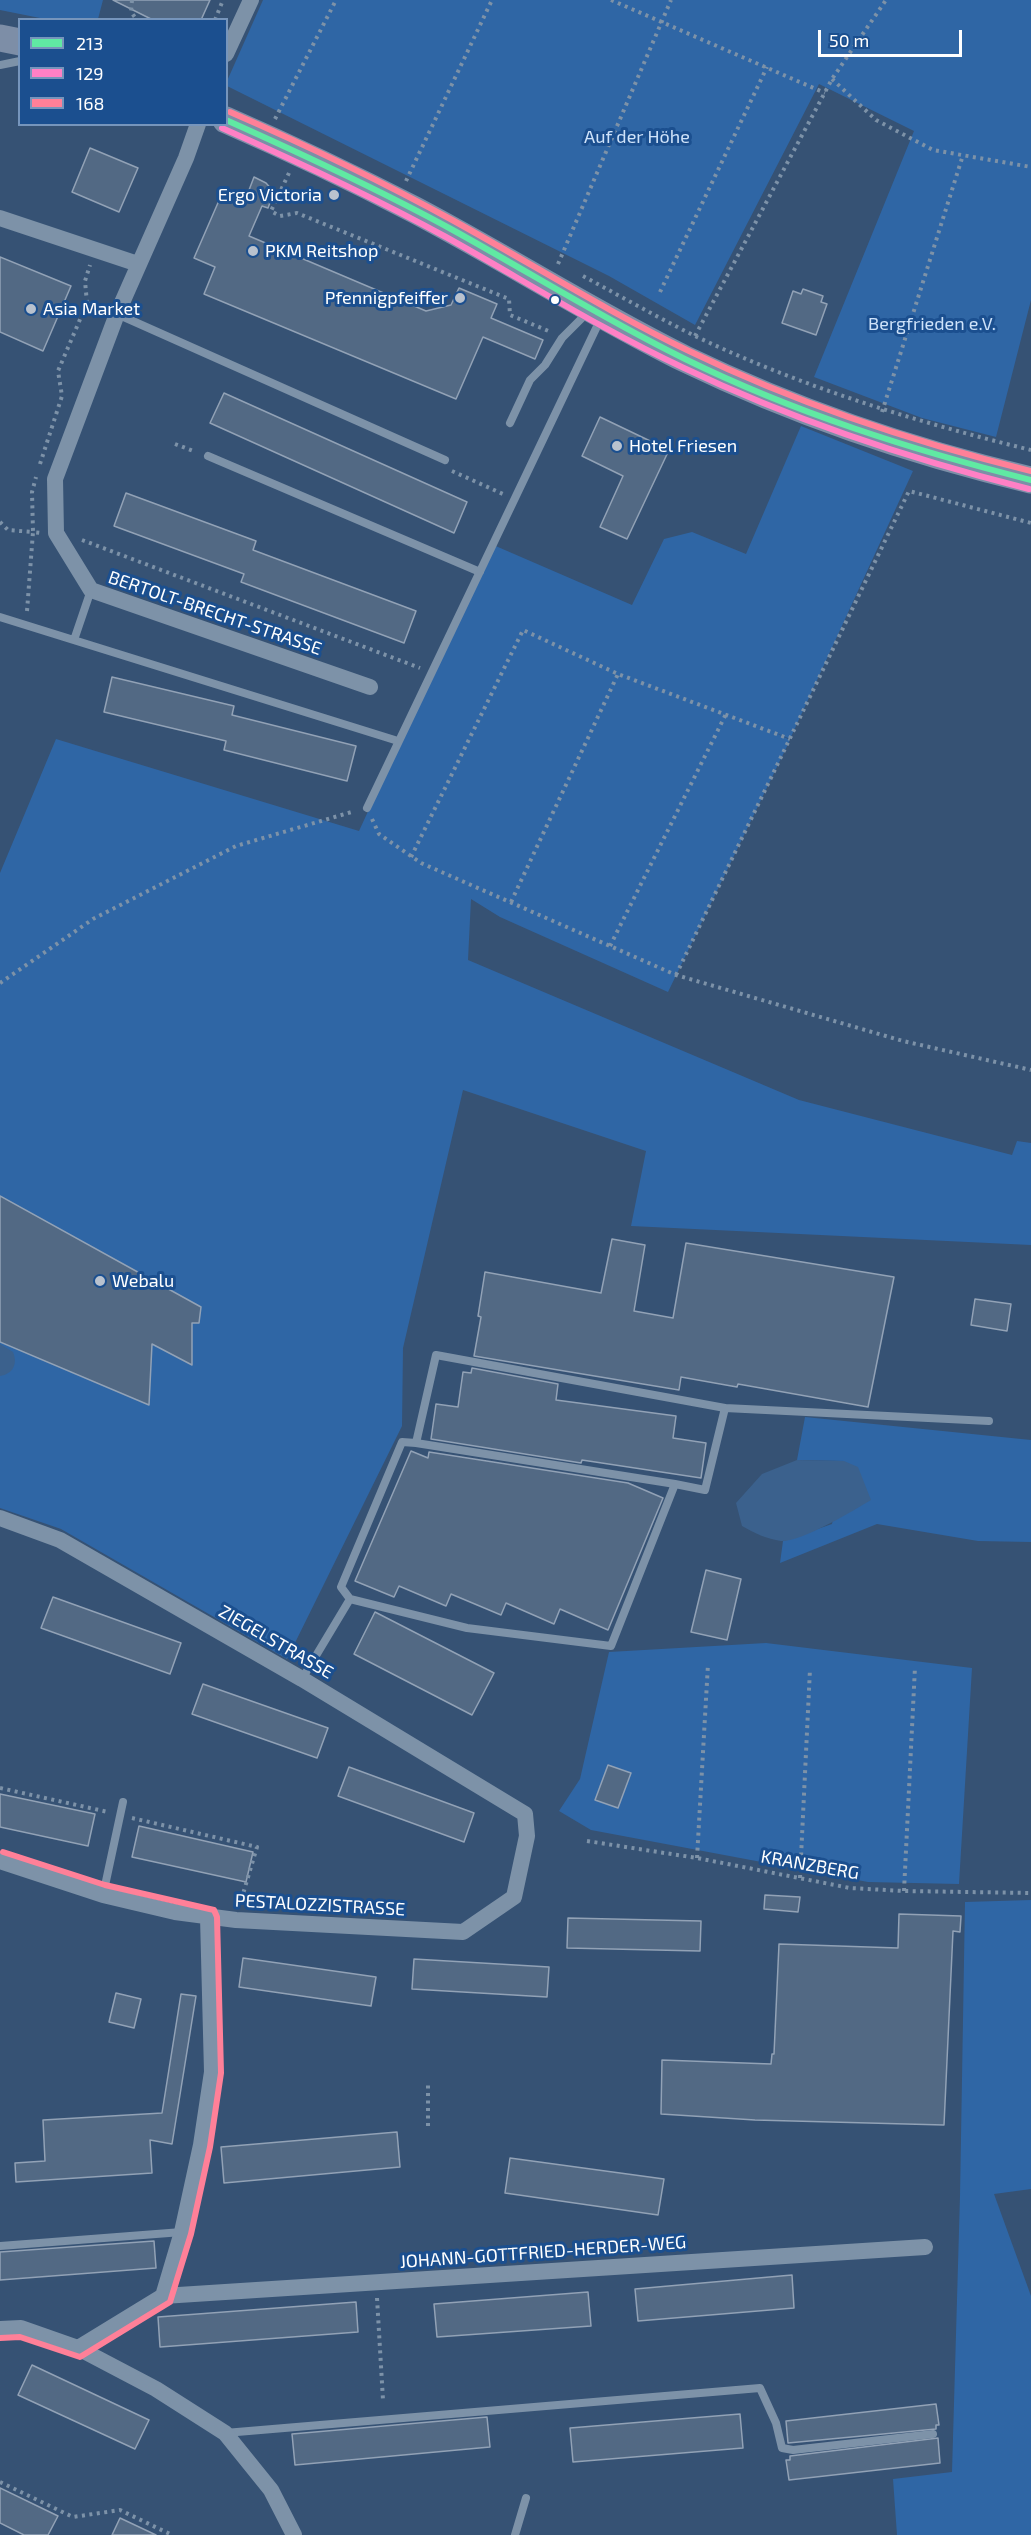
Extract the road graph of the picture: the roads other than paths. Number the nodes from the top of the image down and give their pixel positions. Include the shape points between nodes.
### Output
1 (251, 0) edge
2 (0, 38) edge
3 (18, 42) edge
4 (228, 50) edge
5 (18, 61) edge
6 (0, 65) edge
7 (228, 121) edge
8 (197, 126) edge
9 (0, 218) edge
10 (138, 264) junction
11 (597, 313) junction
12 (117, 314) junction
13 (510, 423) dead end
14 (208, 456) road end
15 (445, 460) road end
16 (1031, 480) edge
17 (480, 572) junction
18 (91, 590) junction
19 (0, 617) edge
20 (74, 640) junction
21 (370, 687) dead end
22 (398, 741) junction
23 (367, 808) road end
24 (725, 1408) junction
25 (989, 1421) dead end
26 (416, 1443) junction
27 (675, 1484) junction
28 (0, 1518) edge
29 (350, 1599) junction
30 (302, 1679) junction
31 (123, 1802) dead end
32 (525, 1814) joint
33 (0, 1861) edge
34 (103, 1895) junction
35 (208, 1917) junction
36 (182, 2232) junction
37 (0, 2246) edge
38 (925, 2247) dead end
39 (163, 2296) junction
40 (0, 2329) edge
41 (78, 2348) junction
42 (225, 2433) junction
43 (933, 2434) dead end
44 (526, 2498) dead end
45 (294, 2535) edge
46 (515, 2535) edge

1 - 4 street
2 - 3 main road
5 - 6 lane
7 - 11 main road via 414,210 557,272
8 - 10 street
9 - 10 street
10 - 12 street
11 - 13 lane via 562,338 530,380
11 - 16 main road via 690,347 744,386 874,435
11 - 17 lane
12 - 15 lane
12 - 18 street, BERTOLT-BRECHT-STRASSE via 55,479 56,533
14 - 17 lane
17 - 22 lane
18 - 20 lane
18 - 21 street, BERTOLT-BRECHT-STRASSE
19 - 20 lane
20 - 22 lane
22 - 23 lane
24 - 25 lane
24 - 26 lane via 436,1355
24 - 27 lane via 705,1490
26 - 27 lane
26 - 29 lane via 402,1442 341,1587
27 - 29 lane via 611,1646 466,1628
28 - 30 street, ZIEGELSTRASSE via 60,1540
29 - 30 lane
30 - 32 street, ZIEGELSTRASSE
31 - 34 lane
32 - 35 street, PESTALOZZISTRASSE via 527,1836 514,1897 463,1932
33 - 34 street, PESTALOZZISTRASSE
34 - 35 street, PESTALOZZISTRASSE
35 - 36 street via 212,2072
36 - 37 lane
36 - 39 street
38 - 39 street, JOHANN-GOTTFRIED-HERDER-WEG
39 - 41 street
40 - 41 street via 21,2328
41 - 42 street
42 - 43 lane via 760,2388 782,2448 793,2450
42 - 45 street via 271,2490
44 - 46 lane

